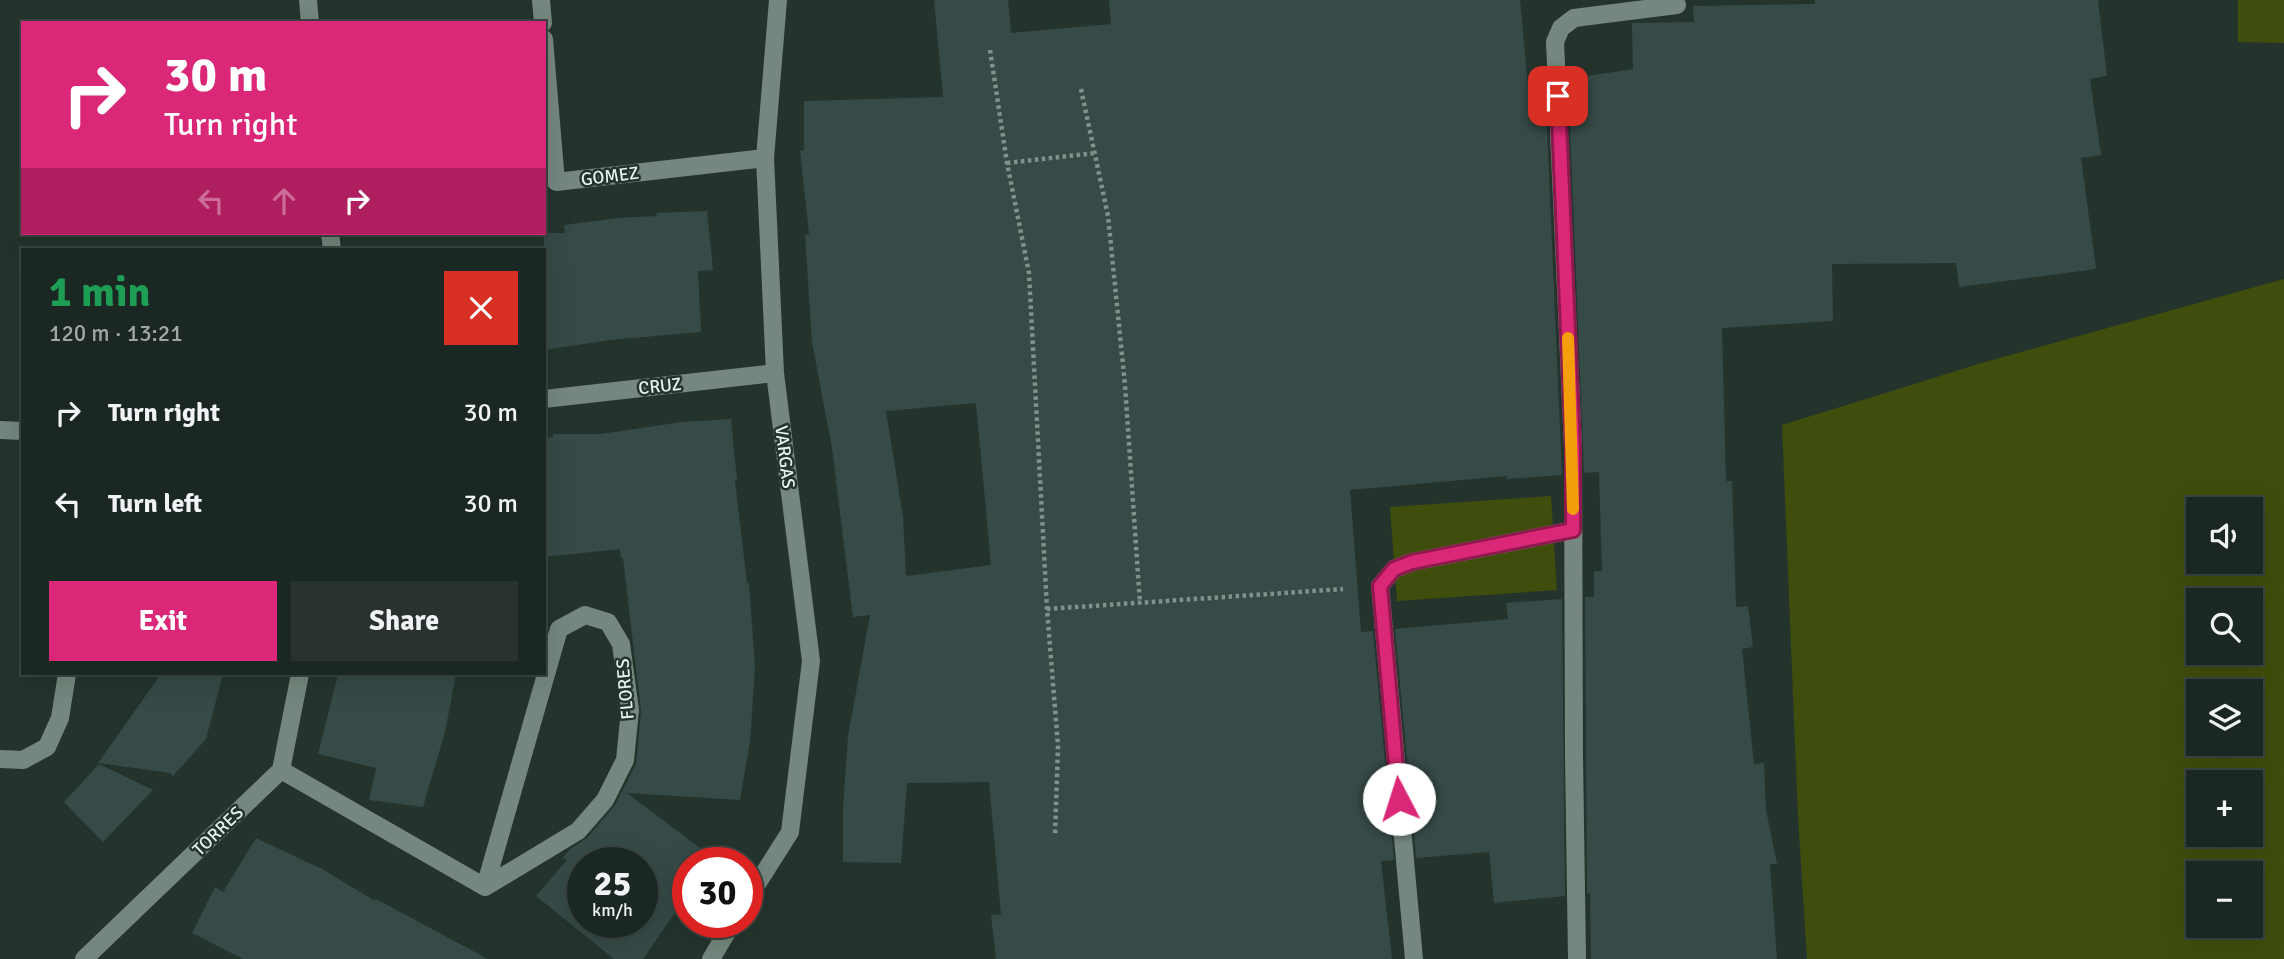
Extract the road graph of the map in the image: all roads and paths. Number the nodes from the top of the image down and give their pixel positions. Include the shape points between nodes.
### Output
1 (308, 0) edge
2 (541, 0) edge
3 (778, 0) edge
4 (1677, 5) dead end
5 (310, 21) edge
6 (543, 21) edge
7 (990, 50) dead end
8 (546, 63) edge
9 (1081, 89) dead end
10 (1095, 153) junction
11 (765, 158) junction
12 (1007, 163) junction
13 (775, 373) junction
14 (546, 399) edge
15 (0, 430) edge
16 (21, 431) edge
17 (1573, 530) junction
18 (1380, 586) junction
19 (1140, 604) junction
20 (1047, 609) junction
21 (546, 674) edge
22 (67, 675) edge
23 (300, 675) edge
24 (546, 675) edge
25 (0, 759) edge
26 (281, 770) junction
27 (1055, 836) dead end
28 (763, 875) edge
29 (485, 887) junction
30 (723, 938) edge
31 (88, 958) edge
32 (711, 959) edge
33 (1414, 959) edge
34 (1577, 959) edge

1 - 5 street
2 - 6 street
3 - 11 street, VARGAS
4 - 17 street via 1574,18 1561,28 1555,41
7 - 12 path
8 - 11 street, GOMEZ via 556,182
9 - 10 path
10 - 12 path
10 - 19 path via 1110,229
11 - 13 street, VARGAS
12 - 20 path via 1029,273
13 - 14 street, CRUZ
13 - 28 street, VARGAS via 811,661 790,832
15 - 16 street
17 - 18 street via 1412,562 1394,569
17 - 34 street
18 - 19 path
18 - 33 street
19 - 20 path
20 - 27 path via 1058,746
21 - 29 street, FLORES via 559,629 585,615 608,622 621,644 630,710 625,760 605,800 578,831
22 - 25 street via 61,719 47,747 23,760
23 - 26 street
24 - 29 street, FLORES
26 - 29 street
26 - 31 street, TORRES
30 - 32 street

